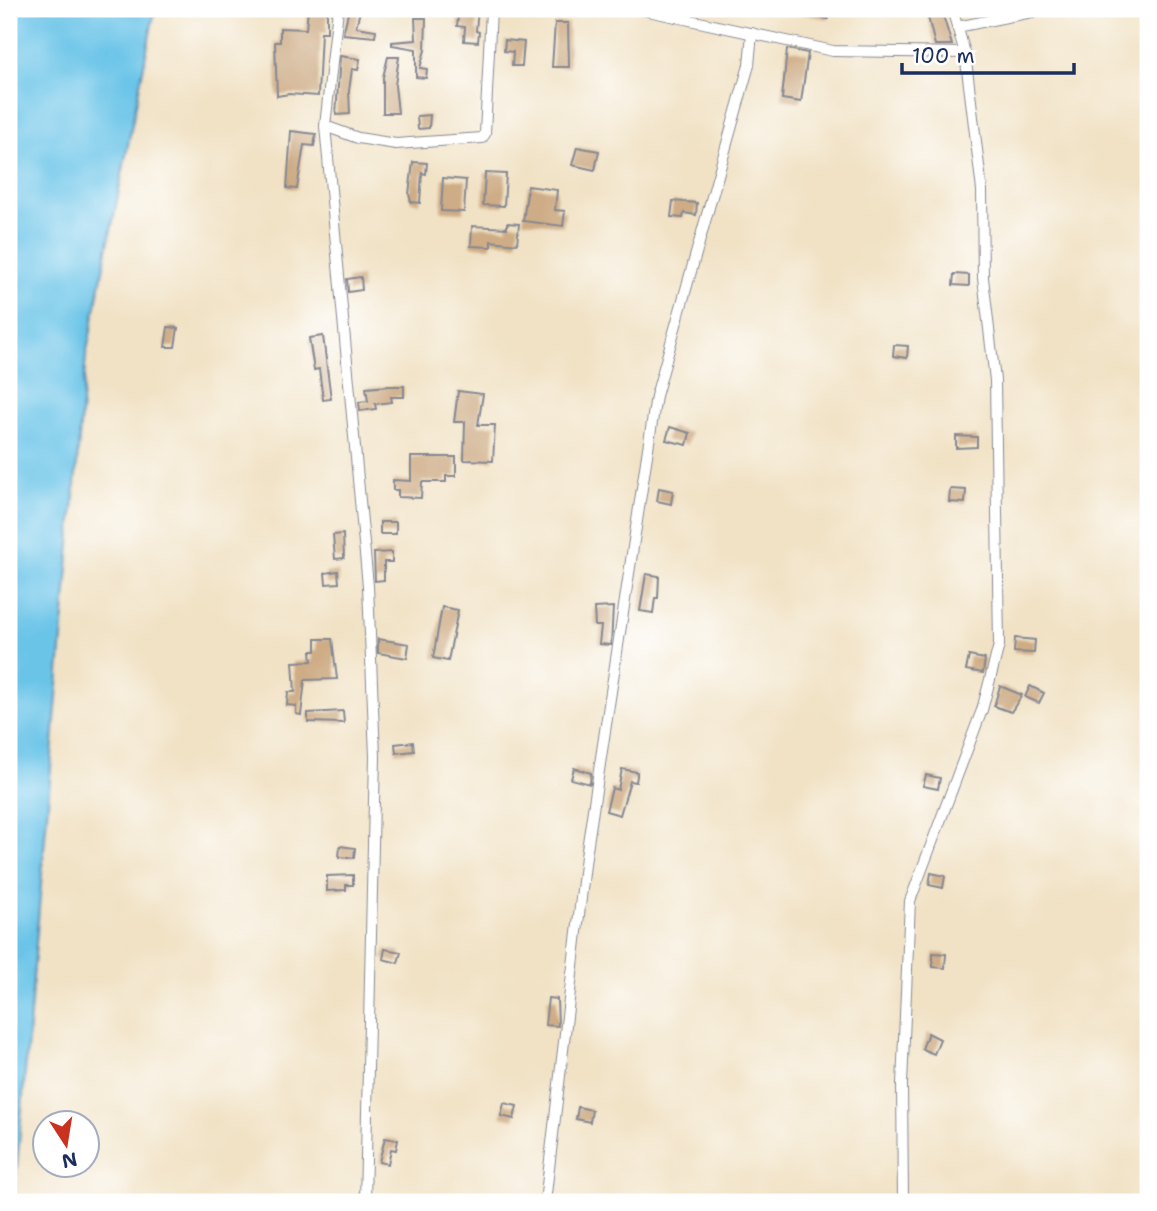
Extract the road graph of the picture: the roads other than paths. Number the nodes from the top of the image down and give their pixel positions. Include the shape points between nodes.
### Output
1 (338, 9) edge
2 (491, 9) edge
3 (639, 9) edge
4 (952, 9) edge
5 (1040, 9) edge
6 (957, 27) junction
7 (752, 33) junction
8 (965, 53) junction
9 (325, 126) junction
10 (365, 1202) edge
11 (545, 1202) edge
12 (902, 1202) edge

1 - 9 street
2 - 9 street via 482,138 396,144 358,138
3 - 7 street
4 - 6 street
5 - 6 street
6 - 8 street
7 - 8 street via 833,51
7 - 11 street via 749,65 656,396 586,856
8 - 12 street via 982,190 983,278 995,380 999,645 982,710 910,901
9 - 10 street via 368,586 375,756

